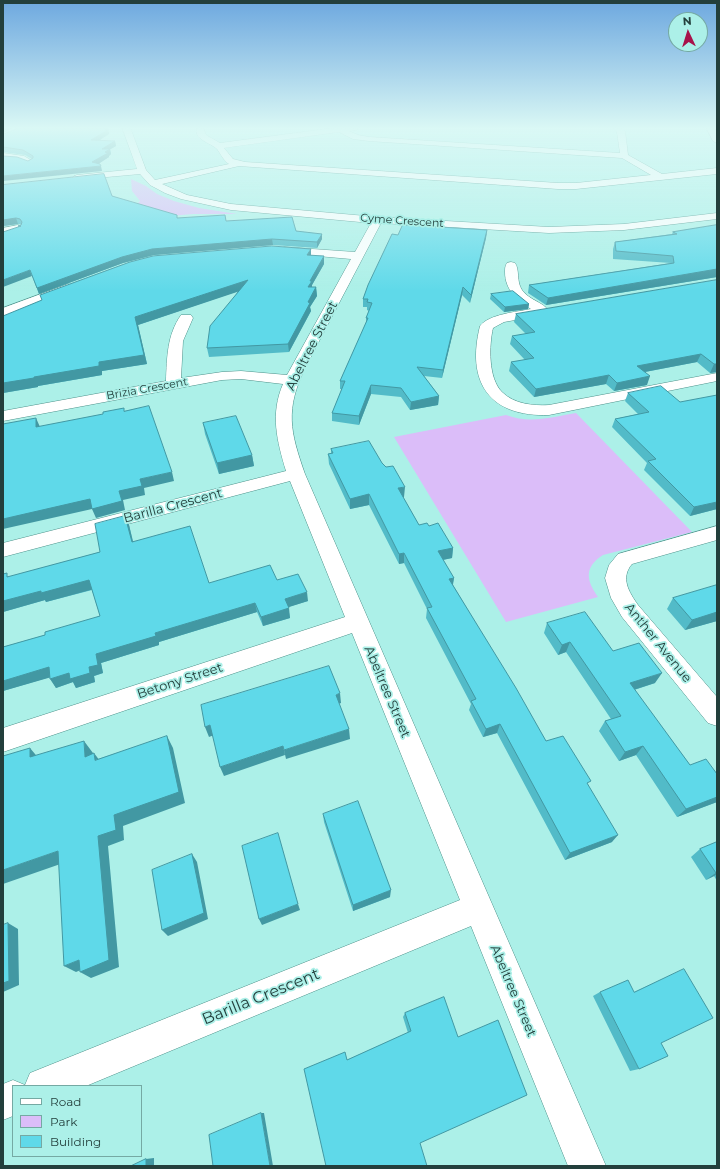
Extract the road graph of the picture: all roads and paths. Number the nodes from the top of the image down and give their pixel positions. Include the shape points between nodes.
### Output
1 (160, 182) edge
2 (485, 182) edge
3 (618, 182) edge
4 (153, 183) joint
5 (717, 216) edge
6 (377, 220) junction
7 (18, 228) edge
8 (3, 231) edge
9 (273, 249) edge
10 (359, 256) junction
11 (511, 265) dead end
12 (76, 285) edge
13 (558, 309) edge
14 (543, 311) junction
15 (3, 313) edge
16 (186, 318) dead end
17 (717, 377) edge
18 (292, 380) junction
19 (173, 384) junction
20 (3, 416) edge
21 (296, 474) junction
22 (717, 533) edge
23 (3, 550) edge
24 (358, 622) junction
25 (717, 715) edge
26 (3, 740) edge
27 (478, 908) junction
28 (45, 1085) edge
29 (587, 1166) edge

1 - 4 street
2 - 3 street via 576,186
4 - 6 street, Cyme Crescent via 184,197 231,207
5 - 6 street, Cyme Crescent via 624,227 549,230
6 - 10 street, Abeltree Street
7 - 8 street
9 - 10 street
10 - 18 street, Abeltree Street
11 - 14 street via 510,277 516,290 528,302
12 - 15 street
13 - 14 street
14 - 17 street via 500,319 488,326 483,339 486,375 496,396 513,406 530,411 549,410
16 - 19 street via 176,336
18 - 19 street, Brizia Crescent via 241,375
18 - 21 street, Abeltree Street via 284,406 284,420 288,450
19 - 20 street, Brizia Crescent
21 - 23 street, Barilla Crescent
21 - 24 street, Abeltree Street
22 - 25 street, Anther Avenue via 625,559 619,565 615,583 630,611
24 - 26 street, Betony Street
24 - 27 street, Abeltree Street
27 - 28 street, Barilla Crescent
27 - 29 street, Abeltree Street

